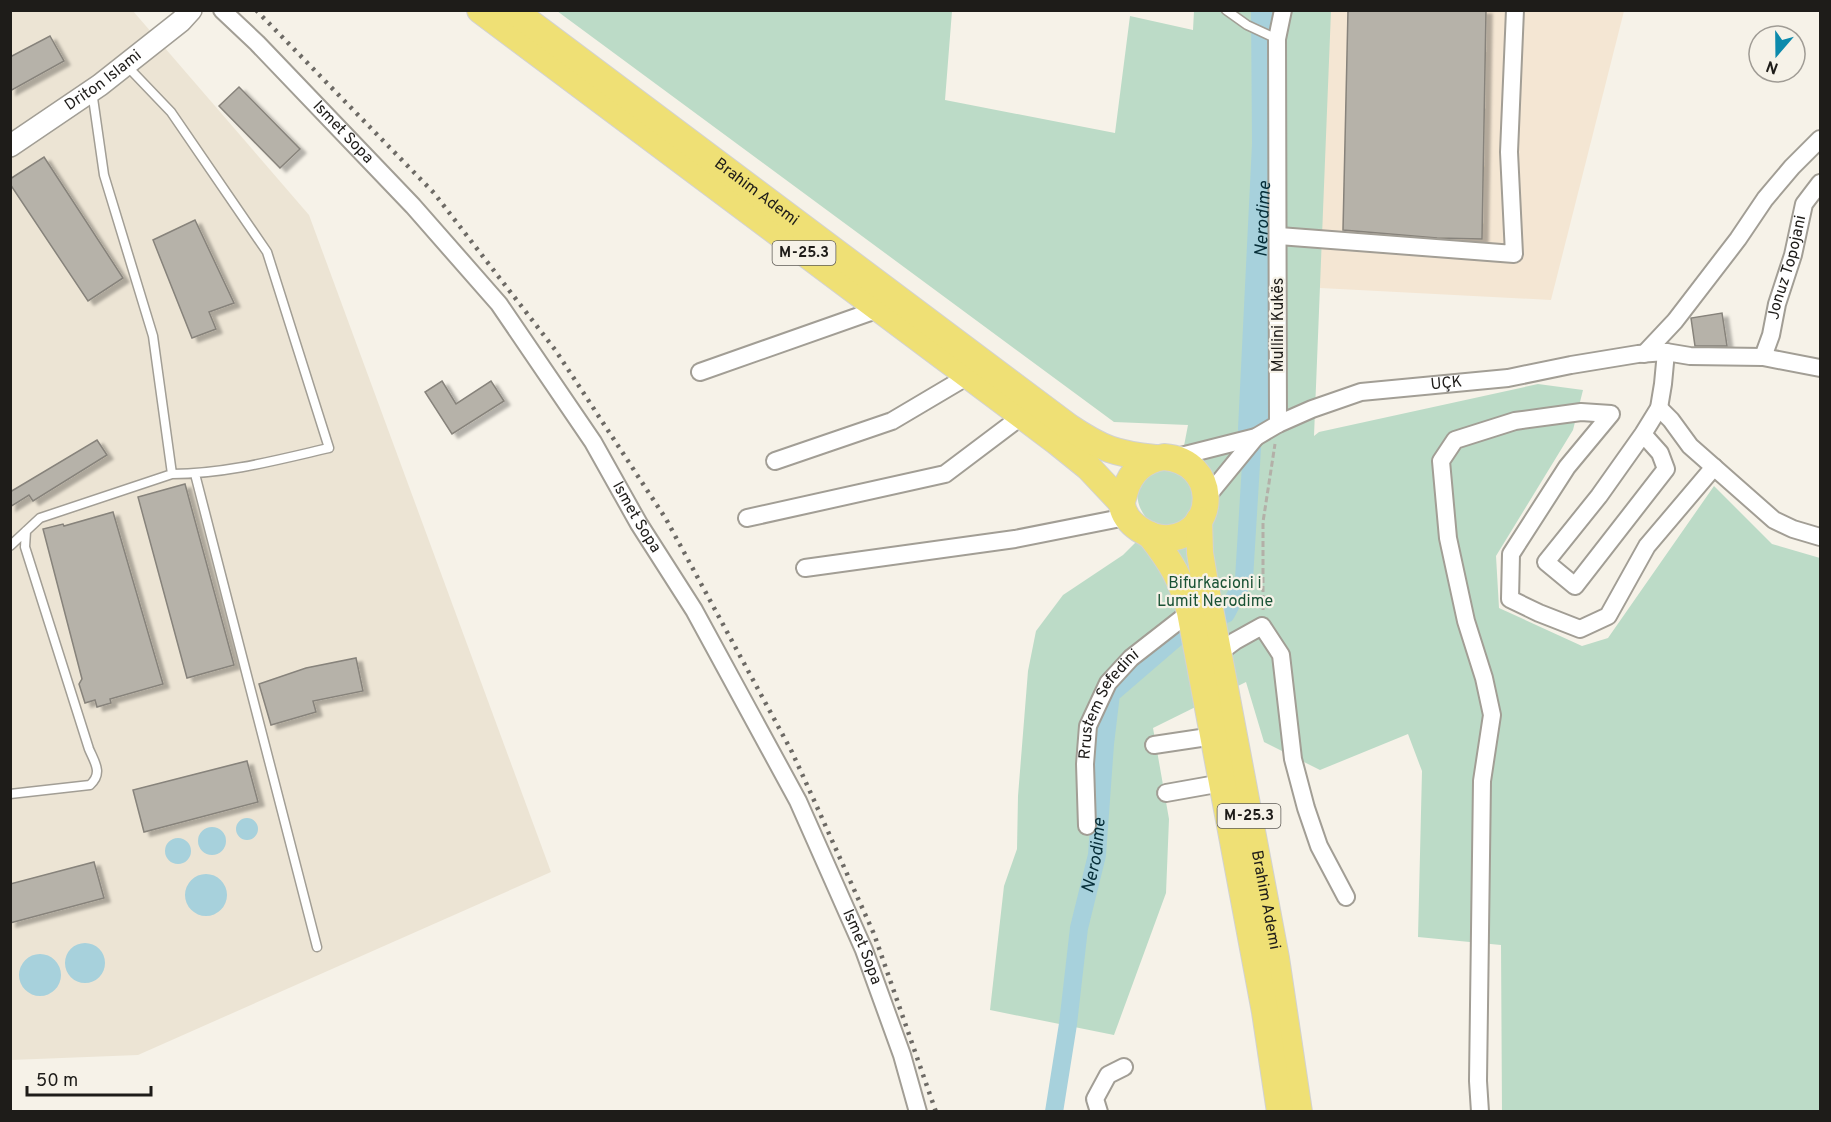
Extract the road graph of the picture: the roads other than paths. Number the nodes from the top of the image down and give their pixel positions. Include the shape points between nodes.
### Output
1 (222, 10) edge
2 (480, 10) edge
3 (513, 10) edge
4 (1226, 10) edge
5 (1282, 10) edge
6 (1515, 10) edge
7 (181, 14) edge
8 (1277, 39) junction
9 (126, 65) junction
10 (92, 90) junction
11 (1821, 139) edge
12 (10, 146) edge
13 (1821, 183) edge
14 (1279, 236) junction
15 (879, 309) junction
16 (1666, 352) junction
17 (1644, 354) junction
18 (1763, 357) junction
19 (1821, 368) edge
20 (700, 372) dead end
21 (968, 376) junction
22 (1659, 408) junction
23 (1022, 416) junction
24 (1278, 424) junction
25 (1643, 434) junction
26 (1256, 437) junction
27 (1164, 458) junction
28 (775, 461) dead end
29 (1714, 467) junction
30 (172, 474) junction
31 (195, 474) junction
32 (1203, 509) junction
33 (1124, 510) junction
34 (747, 518) dead end
35 (26, 531) junction
36 (1150, 535) junction
37 (1821, 537) edge
38 (10, 546) edge
39 (805, 568) dead end
40 (1190, 612) junction
41 (1219, 653) junction
42 (1214, 736) junction
43 (1154, 745) dead end
44 (1222, 783) junction
45 (1166, 793) dead end
46 (10, 794) edge
47 (1087, 826) dead end
48 (1346, 897) dead end
49 (317, 947) dead end
50 (1124, 1067) dead end
51 (918, 1112) edge
52 (1099, 1112) edge
53 (1280, 1112) edge
54 (1299, 1112) edge
55 (1480, 1112) edge

1 - 51 street, Ismet Sopa via 391,183 499,304 593,442 694,610 798,801 864,950 902,1054
2 - 15 main road, Brahim Ademi / M-25.3
3 - 27 main road, Brahim Ademi / M-25.3 via 1076,431 1105,449
4 - 8 lane
5 - 8 street, Mullini Kukës
6 - 14 street via 1509,152 1514,254
7 - 9 street, Driton Islami
8 - 14 street, Mullini Kukës
9 - 10 street, Driton Islami
9 - 31 lane via 171,112 267,252 329,448
10 - 12 street, Driton Islami
10 - 30 lane via 104,175 153,336
11 - 17 street via 1765,199 1675,321
13 - 18 street, Jonuz Topojani via 1804,204
14 - 24 street, Mullini Kukës
15 - 20 street
15 - 21 main road, Brahim Ademi / M-25.3
16 - 17 street, UÇK
16 - 18 street, UÇK
16 - 22 street
17 - 24 street, UÇK via 1508,378 1361,392
18 - 19 street, UÇK
21 - 23 main road, Brahim Ademi / M-25.3
21 - 28 street via 892,421
22 - 25 street
22 - 29 street via 1690,446
23 - 33 main road, Brahim Ademi / M-25.3 via 1088,467
23 - 34 street via 945,474
24 - 26 street, UÇK
25 - 25 street via 1546,562 1575,586 1666,468 1660,453
26 - 27 street, UÇK
26 - 32 street, UÇK
27 - 32 main road, Brahim Ademi / M-25.3 via 1190,465 1197,472 1202,479
27 - 33 main road via 1147,462 1132,475
29 - 37 street via 1774,520
29 - 55 street via 1647,546 1608,616 1580,629 1510,599 1511,554 1567,467 1611,414 1581,412 1515,421 1455,440 1441,461 1448,538 1492,715 1482,781
30 - 31 lane
30 - 35 lane via 40,518
31 - 49 lane
32 - 36 main road via 1192,528 1182,534 1171,538
32 - 41 main road, Brahim Ademi / M-25.3 via 1200,554
33 - 36 main road, Brahim Ademi / M-25.3
33 - 39 street via 1015,539
35 - 38 lane
35 - 46 lane via 25,547 98,768 90,785
36 - 40 main road, Brahim Ademi / M-25.3 via 1179,576
40 - 42 main road, Brahim Ademi / M-25.3
40 - 47 street, Rrustem Sefedini via 1131,658 1108,683 1088,726
41 - 48 street via 1262,626 1281,656 1293,759 1306,808 1319,846
41 - 54 main road, Brahim Ademi / M-25.3 via 1276,958
42 - 43 street
42 - 44 main road, Brahim Ademi / M-25.3
44 - 45 street
44 - 53 main road, Brahim Ademi / M-25.3
50 - 52 street via 1108,1075 1095,1099

